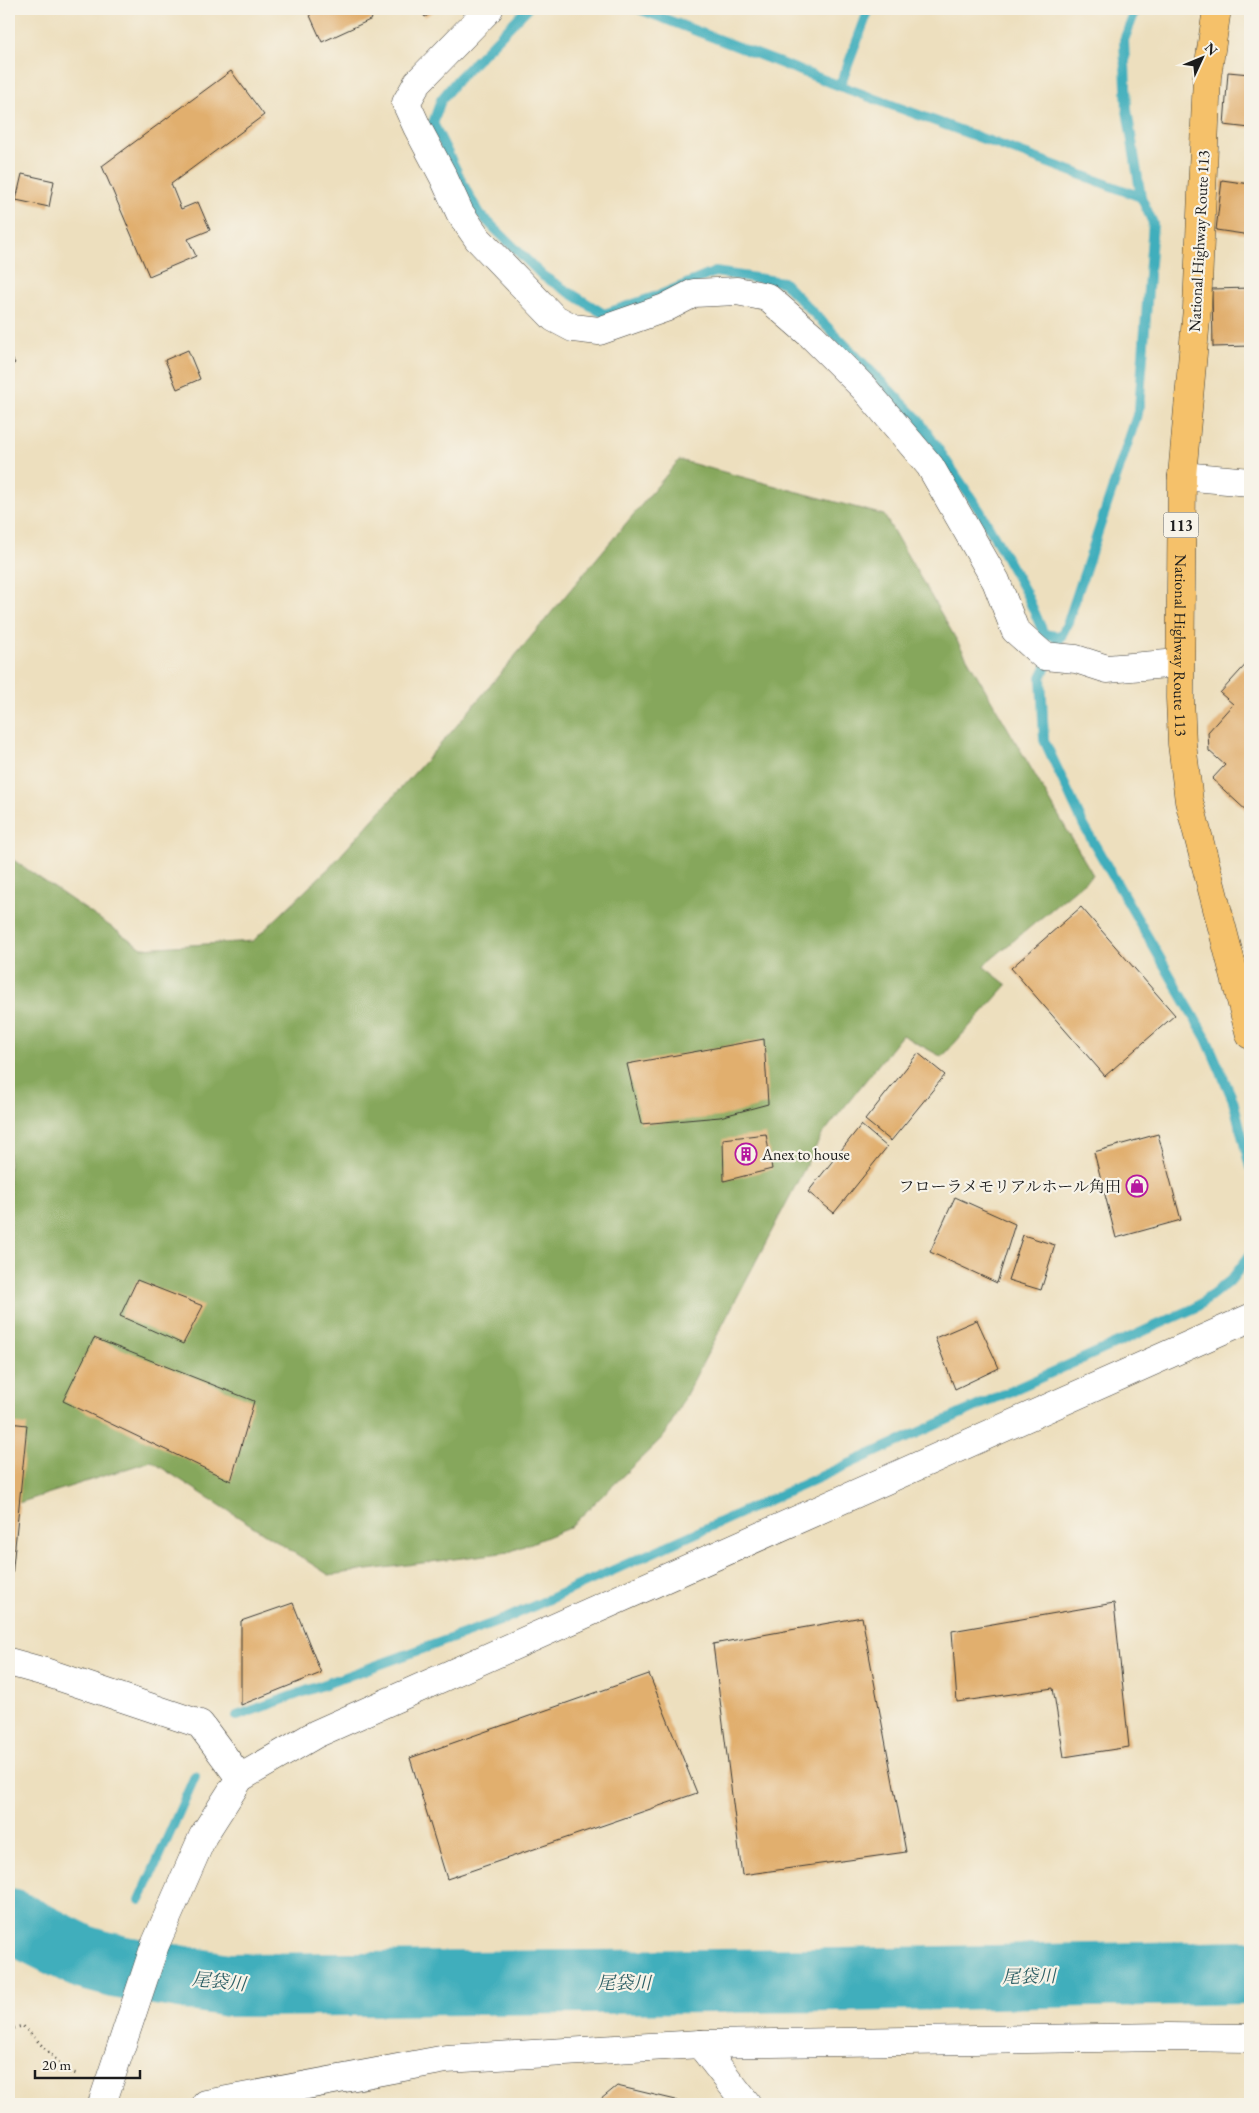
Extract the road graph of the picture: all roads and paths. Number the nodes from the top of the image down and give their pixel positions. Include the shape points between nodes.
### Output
1 (489, 9) edge
2 (1217, 9) edge
3 (1182, 476) junction
4 (1250, 482) edge
5 (1179, 663) junction
6 (1250, 1035) edge
7 (1250, 1318) edge
8 (9, 1662) edge
9 (240, 1778) junction
10 (9, 2028) edge
11 (1250, 2038) edge
12 (700, 2044) junction
13 (105, 2095) edge
14 (206, 2104) edge
15 (747, 2104) edge

1 - 5 street via 418,82 406,103 460,213 478,239 554,318 573,328 599,331 664,308 694,293 737,291 767,297 864,388 930,466 996,581 1015,630 1044,656 1076,659 1107,670
2 - 3 highway, National Highway Route 113 / 113 via 1207,77 1197,308
3 - 4 street
3 - 5 highway, National Highway Route 113 / 113
5 - 6 highway, National Highway Route 113 / 113 via 1182,744 1189,801
7 - 9 street via 316,1734
8 - 9 street via 200,1724
9 - 13 street via 202,1836 155,1945
10 - 13 path via 22,2026 67,2071
11 - 12 street
12 - 14 street via 446,2059
12 - 15 street

